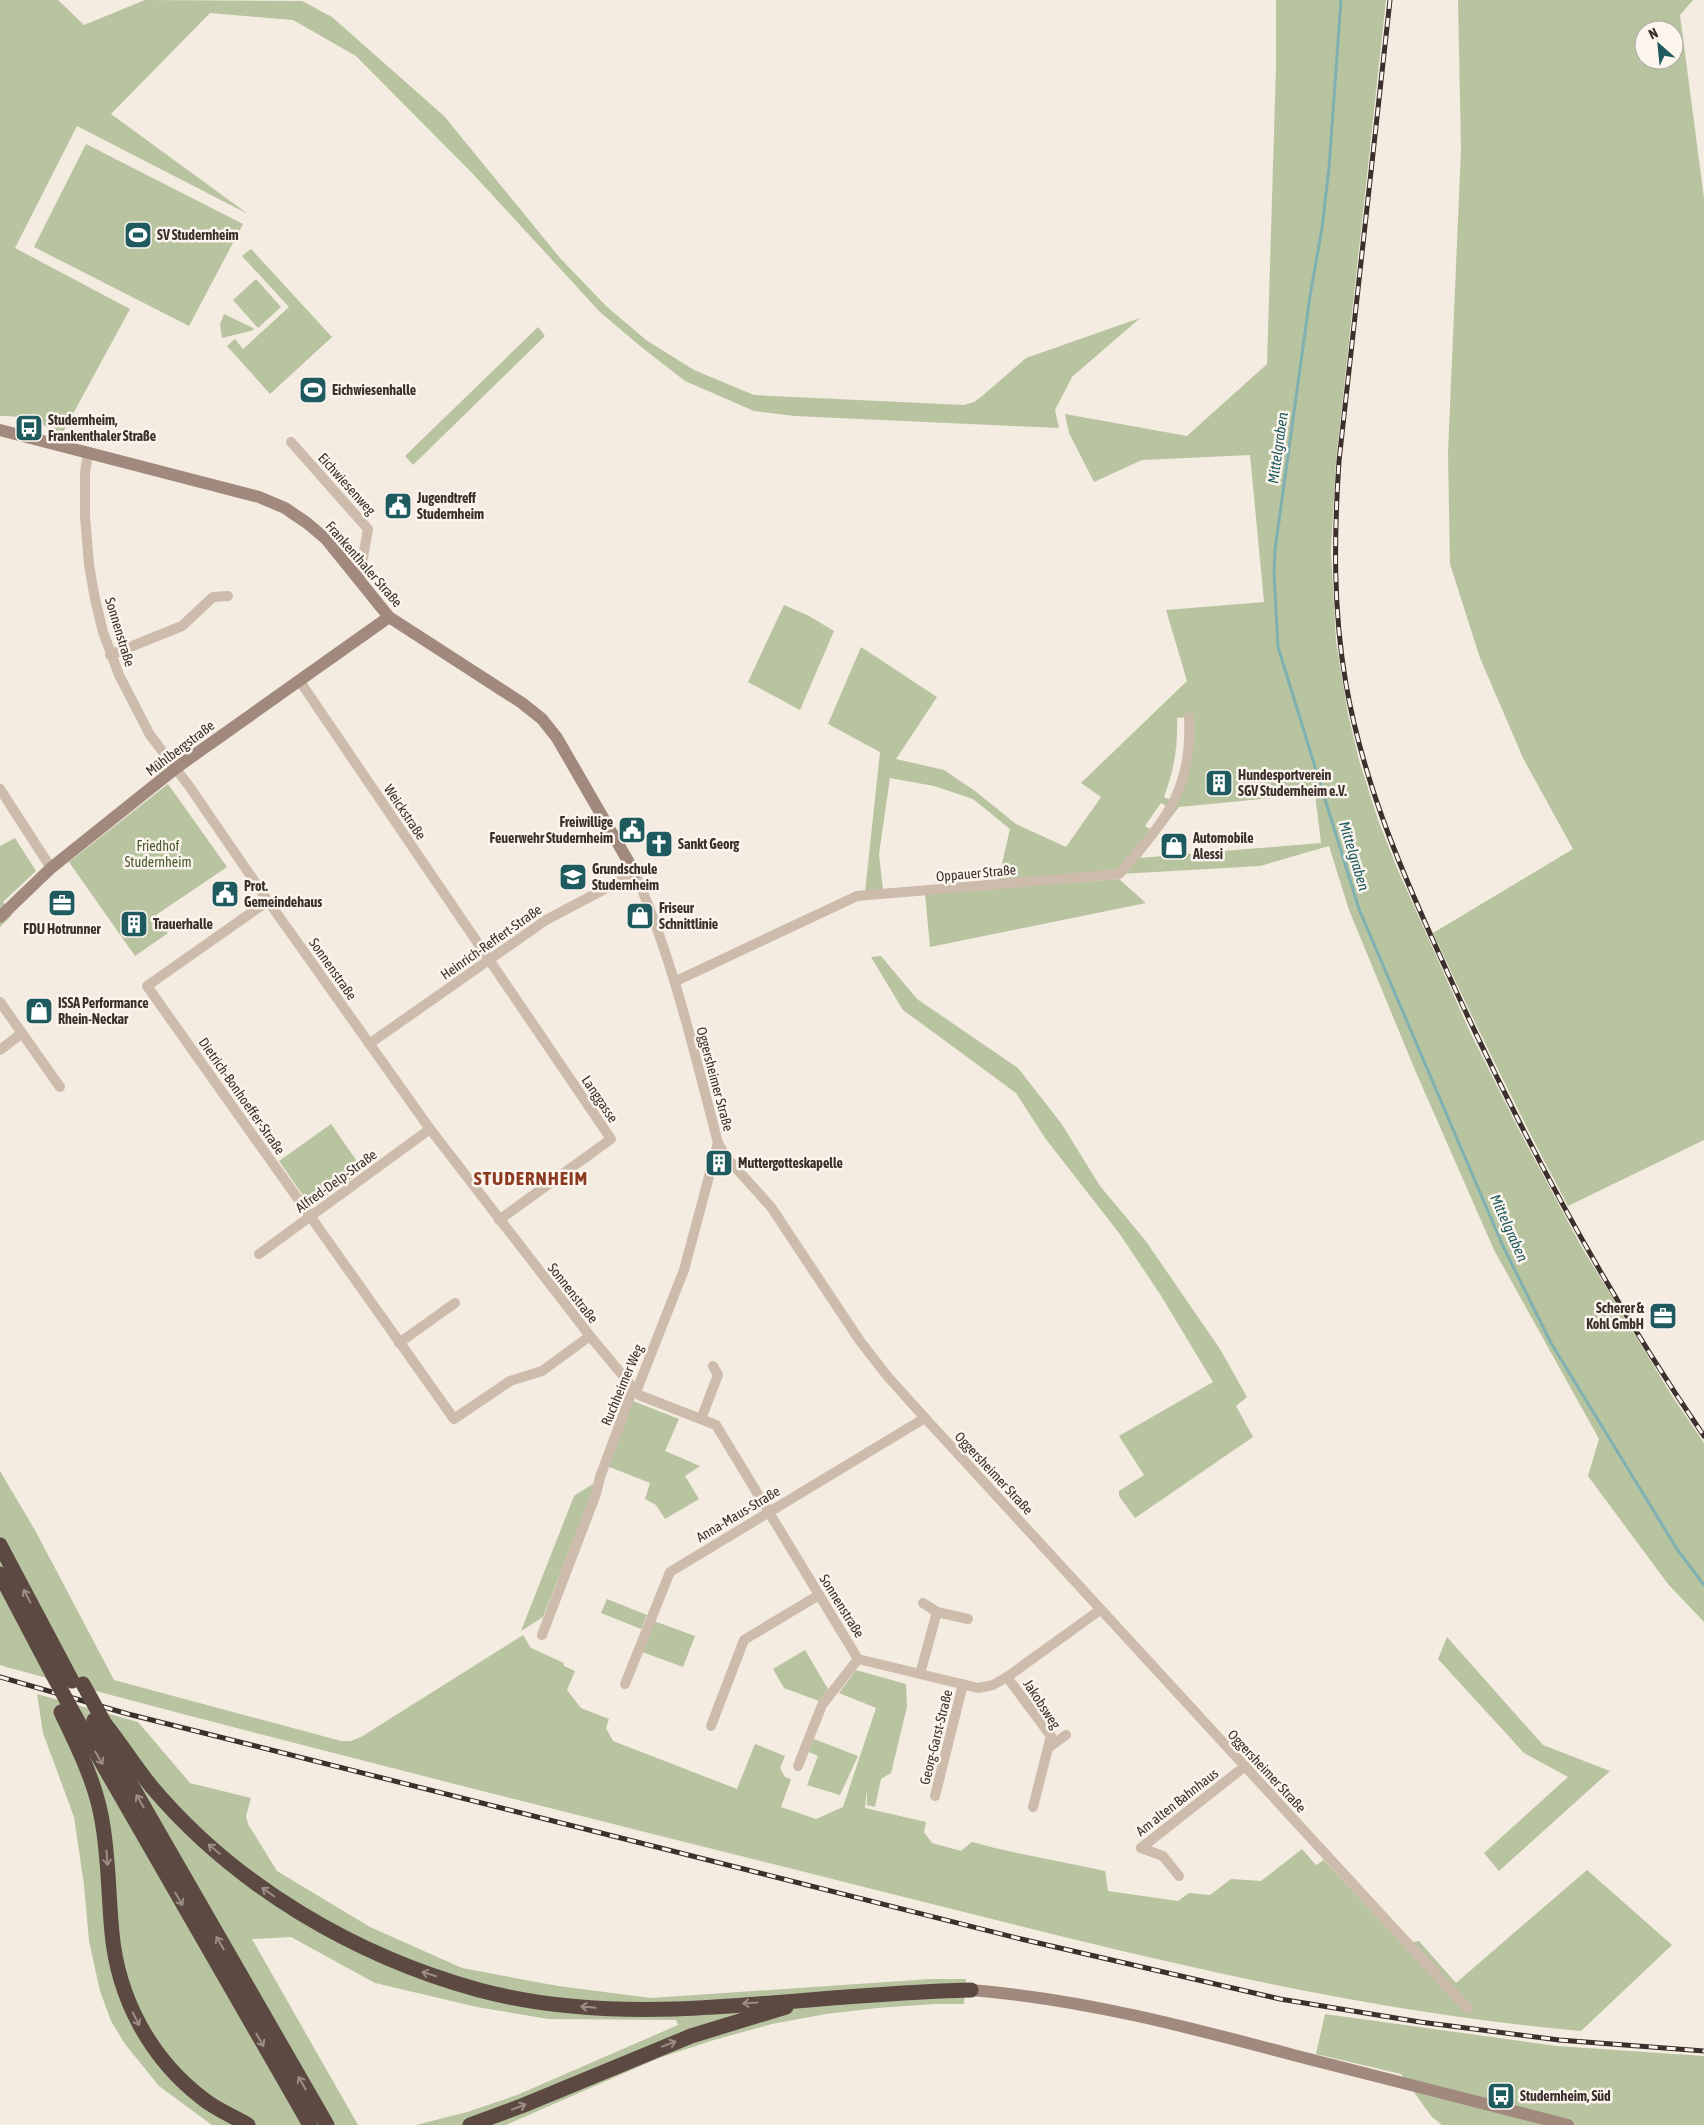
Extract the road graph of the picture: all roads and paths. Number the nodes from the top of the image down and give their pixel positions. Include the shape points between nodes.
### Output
1 (0, 430) edge
2 (291, 442) dead end
3 (88, 452) junction
4 (359, 580) junction
5 (228, 596) dead end
6 (389, 617) junction
7 (110, 654) junction
8 (299, 680) junction
9 (1189, 717) dead end
10 (176, 768) junction
11 (0, 789) edge
12 (51, 868) junction
13 (635, 873) junction
14 (268, 901) junction
15 (0, 917) edge
16 (489, 960) junction
17 (676, 981) junction
18 (0, 1002) edge
19 (22, 1032) junction
20 (369, 1044) junction
21 (0, 1050) edge
22 (60, 1087) dead end
23 (430, 1129) junction
24 (718, 1142) junction
25 (310, 1217) junction
26 (499, 1220) junction
27 (259, 1254) dead end
28 (455, 1303) dead end
29 (590, 1336) junction
30 (399, 1343) junction
31 (713, 1366) dead end
32 (635, 1391) junction
33 (925, 1418) junction
34 (701, 1419) junction
35 (769, 1512) junction
36 (0, 1545) edge
37 (0, 1574) edge
38 (818, 1595) junction
39 (923, 1603) dead end
40 (1100, 1610) junction
41 (937, 1612) junction
42 (968, 1619) dead end
43 (542, 1635) dead end
44 (858, 1659) junction
45 (920, 1674) junction
46 (1008, 1677) junction
47 (625, 1684) dead end
48 (963, 1684) junction
49 (68, 1714) junction
50 (100, 1722) junction
51 (711, 1726) dead end
52 (1066, 1735) dead end
53 (1048, 1748) junction
54 (798, 1766) dead end
55 (1244, 1767) junction
56 (935, 1796) dead end
57 (1032, 1807) dead end
58 (1179, 1876) dead end
59 (971, 1990) joint
60 (799, 2002) junction
61 (1468, 2008) dead end
62 (248, 2125) edge
63 (310, 2125) edge
64 (326, 2125) edge
65 (470, 2125) edge
66 (1568, 2125) edge

1 - 3 street, Frankenthaler Straße
2 - 4 street, Eichwiesenweg via 368,528
3 - 4 street, Frankenthaler Straße via 260,497 285,508 326,539
3 - 7 street, Sonnenstraße via 85,516 89,565
4 - 6 street, Frankenthaler Straße
5 - 7 street via 213,598 182,626
6 - 8 street, Mühlbergstraße
6 - 13 street, Frankenthaler Straße via 542,719 567,755
7 - 10 street, Sonnenstraße via 146,727
8 - 10 street, Mühlbergstraße
8 - 16 street, Weickstraße
9 - 17 street, Oppauer Straße via 1185,776 1175,802 1119,874 858,896
10 - 12 street, Mühlbergstraße
10 - 14 street, Sonnenstraße
11 - 12 street
12 - 15 street, Mühlbergstraße
13 - 16 street, Heinrich-Reffert-Straße via 546,920
13 - 17 street, Oggersheimer Straße via 654,915
14 - 20 street, Sonnenstraße
14 - 25 street, Dietrich-Bonhoeffer-Straße via 147,986
16 - 20 street, Heinrich-Reffert-Straße
16 - 26 street, Langgasse via 611,1139
17 - 24 street, Oggersheimer Straße
18 - 19 street
19 - 21 street
19 - 22 street
20 - 23 street, Sonnenstraße
23 - 25 street, Alfred-Delp-Straße
23 - 26 street, Sonnenstraße
24 - 32 street, Ruchheimer Weg via 684,1270
24 - 33 street, Oggersheimer Straße via 726,1158 771,1207 860,1341
25 - 27 street, Alfred-Delp-Straße
25 - 30 street, Dietrich-Bonhoeffer-Straße
26 - 29 street, Sonnenstraße
28 - 30 street
29 - 30 street, Dietrich-Bonhoeffer-Straße via 542,1371 510,1381 454,1419
29 - 32 street, Sonnenstraße
31 - 34 street via 718,1375
32 - 34 street, Sonnenstraße
32 - 43 street, Ruchheimer Weg via 631,1394
33 - 35 street, Anna-Maus-Straße
33 - 40 street, Oggersheimer Straße
34 - 35 street, Sonnenstraße via 716,1425
35 - 38 street, Sonnenstraße
35 - 47 street, Anna-Maus-Straße via 670,1572
50 -> 36 highway via 49,1639
37 - 49 highway, bridge via 51,1673
38 - 44 street, Sonnenstraße
38 - 51 street via 744,1640
39 - 41 street
40 - 46 street, Sonnenstraße
40 - 55 street, Oggersheimer Straße
41 - 42 street
41 - 45 street
44 - 45 street, Sonnenstraße
44 - 54 street via 822,1705
45 - 48 street, Sonnenstraße
46 - 48 street, Sonnenstraße via 978,1688
46 - 53 street, Jakobsweg via 1051,1736
48 - 56 street, Georg-Garst-Straße
49 -> 62 highway via 101,1814 114,1953 132,2010 155,2050 174,2073 203,2099
49 -> 63 highway
60 -> 50 highway via 676,2009 595,2008 481,1991 415,1970 354,1943 285,1904 252,1880 196,1833 152,1786
64 -> 50 highway
52 - 53 street, Jakobsweg
53 - 57 street, Jakobsweg
55 - 58 street, Am alten Bahnhaus via 1141,1848 1163,1856
55 - 61 street, Oggersheimer Straße
59 - 60 highway via 866,1994
59 - 66 street via 1020,1994 1103,2008
65 -> 60 highway via 674,2042

